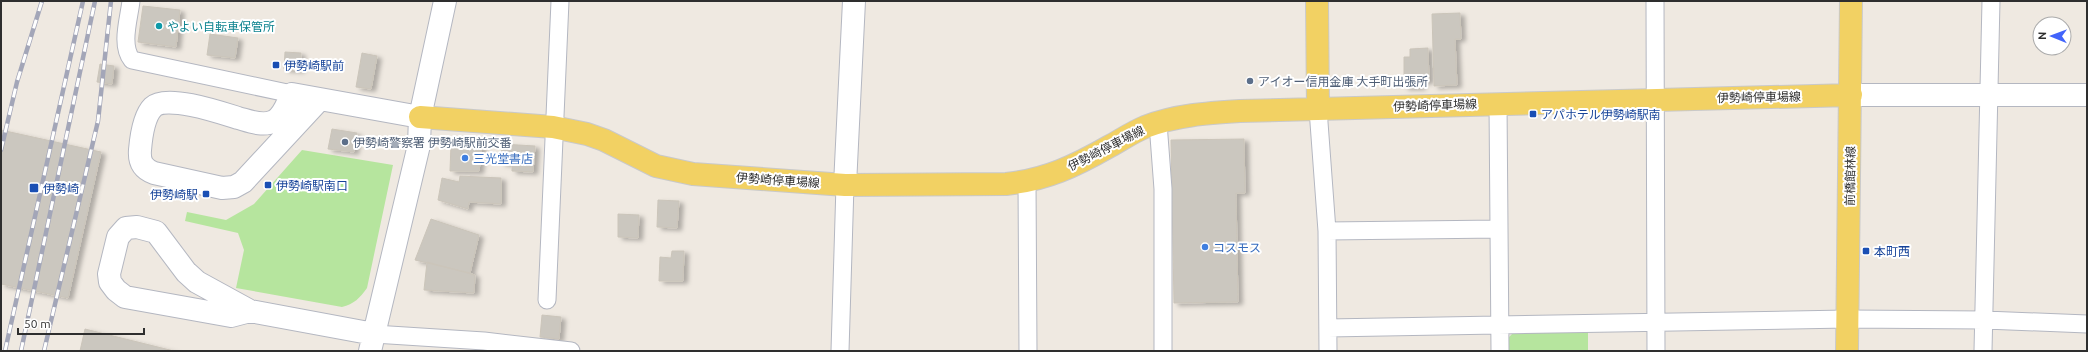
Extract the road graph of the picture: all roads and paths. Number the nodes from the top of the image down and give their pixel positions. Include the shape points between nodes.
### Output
1 (131, 1) edge
2 (445, 1) edge
3 (560, 1) edge
4 (854, 1) edge
5 (1317, 1) edge
6 (1655, 1) edge
7 (1851, 1) edge
8 (1991, 1) edge
9 (292, 94) junction
10 (1988, 94) junction
11 (1851, 95) junction
12 (2087, 95) edge
13 (1656, 99) junction
14 (319, 100) junction
15 (1498, 104) junction
16 (1318, 109) junction
17 (420, 117) junction
18 (1158, 123) junction
19 (554, 127) junction
20 (1027, 182) junction
21 (845, 185) junction
22 (1499, 229) junction
23 (1327, 231) junction
24 (547, 300) dead end
25 (250, 311) junction
26 (1848, 319) junction
27 (1985, 320) junction
28 (1656, 323) junction
29 (2087, 324) edge
30 (1500, 325) junction
31 (1328, 328) junction
32 (372, 342) edge
33 (529, 349) edge
34 (571, 351) edge
35 (840, 351) edge
36 (1028, 351) edge
37 (1162, 351) edge
38 (1328, 351) edge
39 (1500, 351) edge
40 (1656, 351) edge
41 (1847, 351) edge
42 (1983, 351) edge

1 - 9 street via 126,46 127,54 132,60
2 - 17 street
3 - 19 street
4 - 21 street
5 - 16 main road
6 - 13 street
7 - 11 main road, 前橋館林線
8 - 10 street
9 - 14 street
9 - 14 street via 280,116 268,123 252,122 172,102 158,104 147,117 140,150 141,163 146,170 154,173 222,188 234,188 243,182
10 - 11 street
10 - 12 street
10 - 27 street
11 - 13 main road, 伊勢崎停車場線
11 - 26 main road, 前橋館林線
13 - 15 main road, 伊勢崎停車場線
13 - 28 street
14 - 17 street
15 - 16 main road, 伊勢崎停車場線
15 - 22 street
16 - 18 main road, 伊勢崎停車場線 via 1240,110 1196,114
16 - 23 street
17 - 19 main road, 伊勢崎停車場線
17 - 32 street via 419,145
18 - 20 main road, 伊勢崎停車場線 via 1079,163 1052,175
18 - 37 street via 1163,189
19 - 21 main road, 伊勢崎停車場線 via 604,140 656,166 677,172
19 - 24 street
20 - 21 main road, 伊勢崎停車場線
20 - 36 street
21 - 35 street
22 - 23 street
22 - 30 street
23 - 31 street
25 - 25 street via 231,316 125,297 110,282 109,274 118,237 126,228 137,227 156,232 186,272 197,282
25 - 32 street
26 - 27 street
26 - 28 street
26 - 41 main road, 前橋館林線
27 - 29 street
27 - 42 street
28 - 30 street
28 - 40 street
30 - 31 street
30 - 39 street
31 - 38 street
32 - 33 street via 484,341
33 - 34 street

